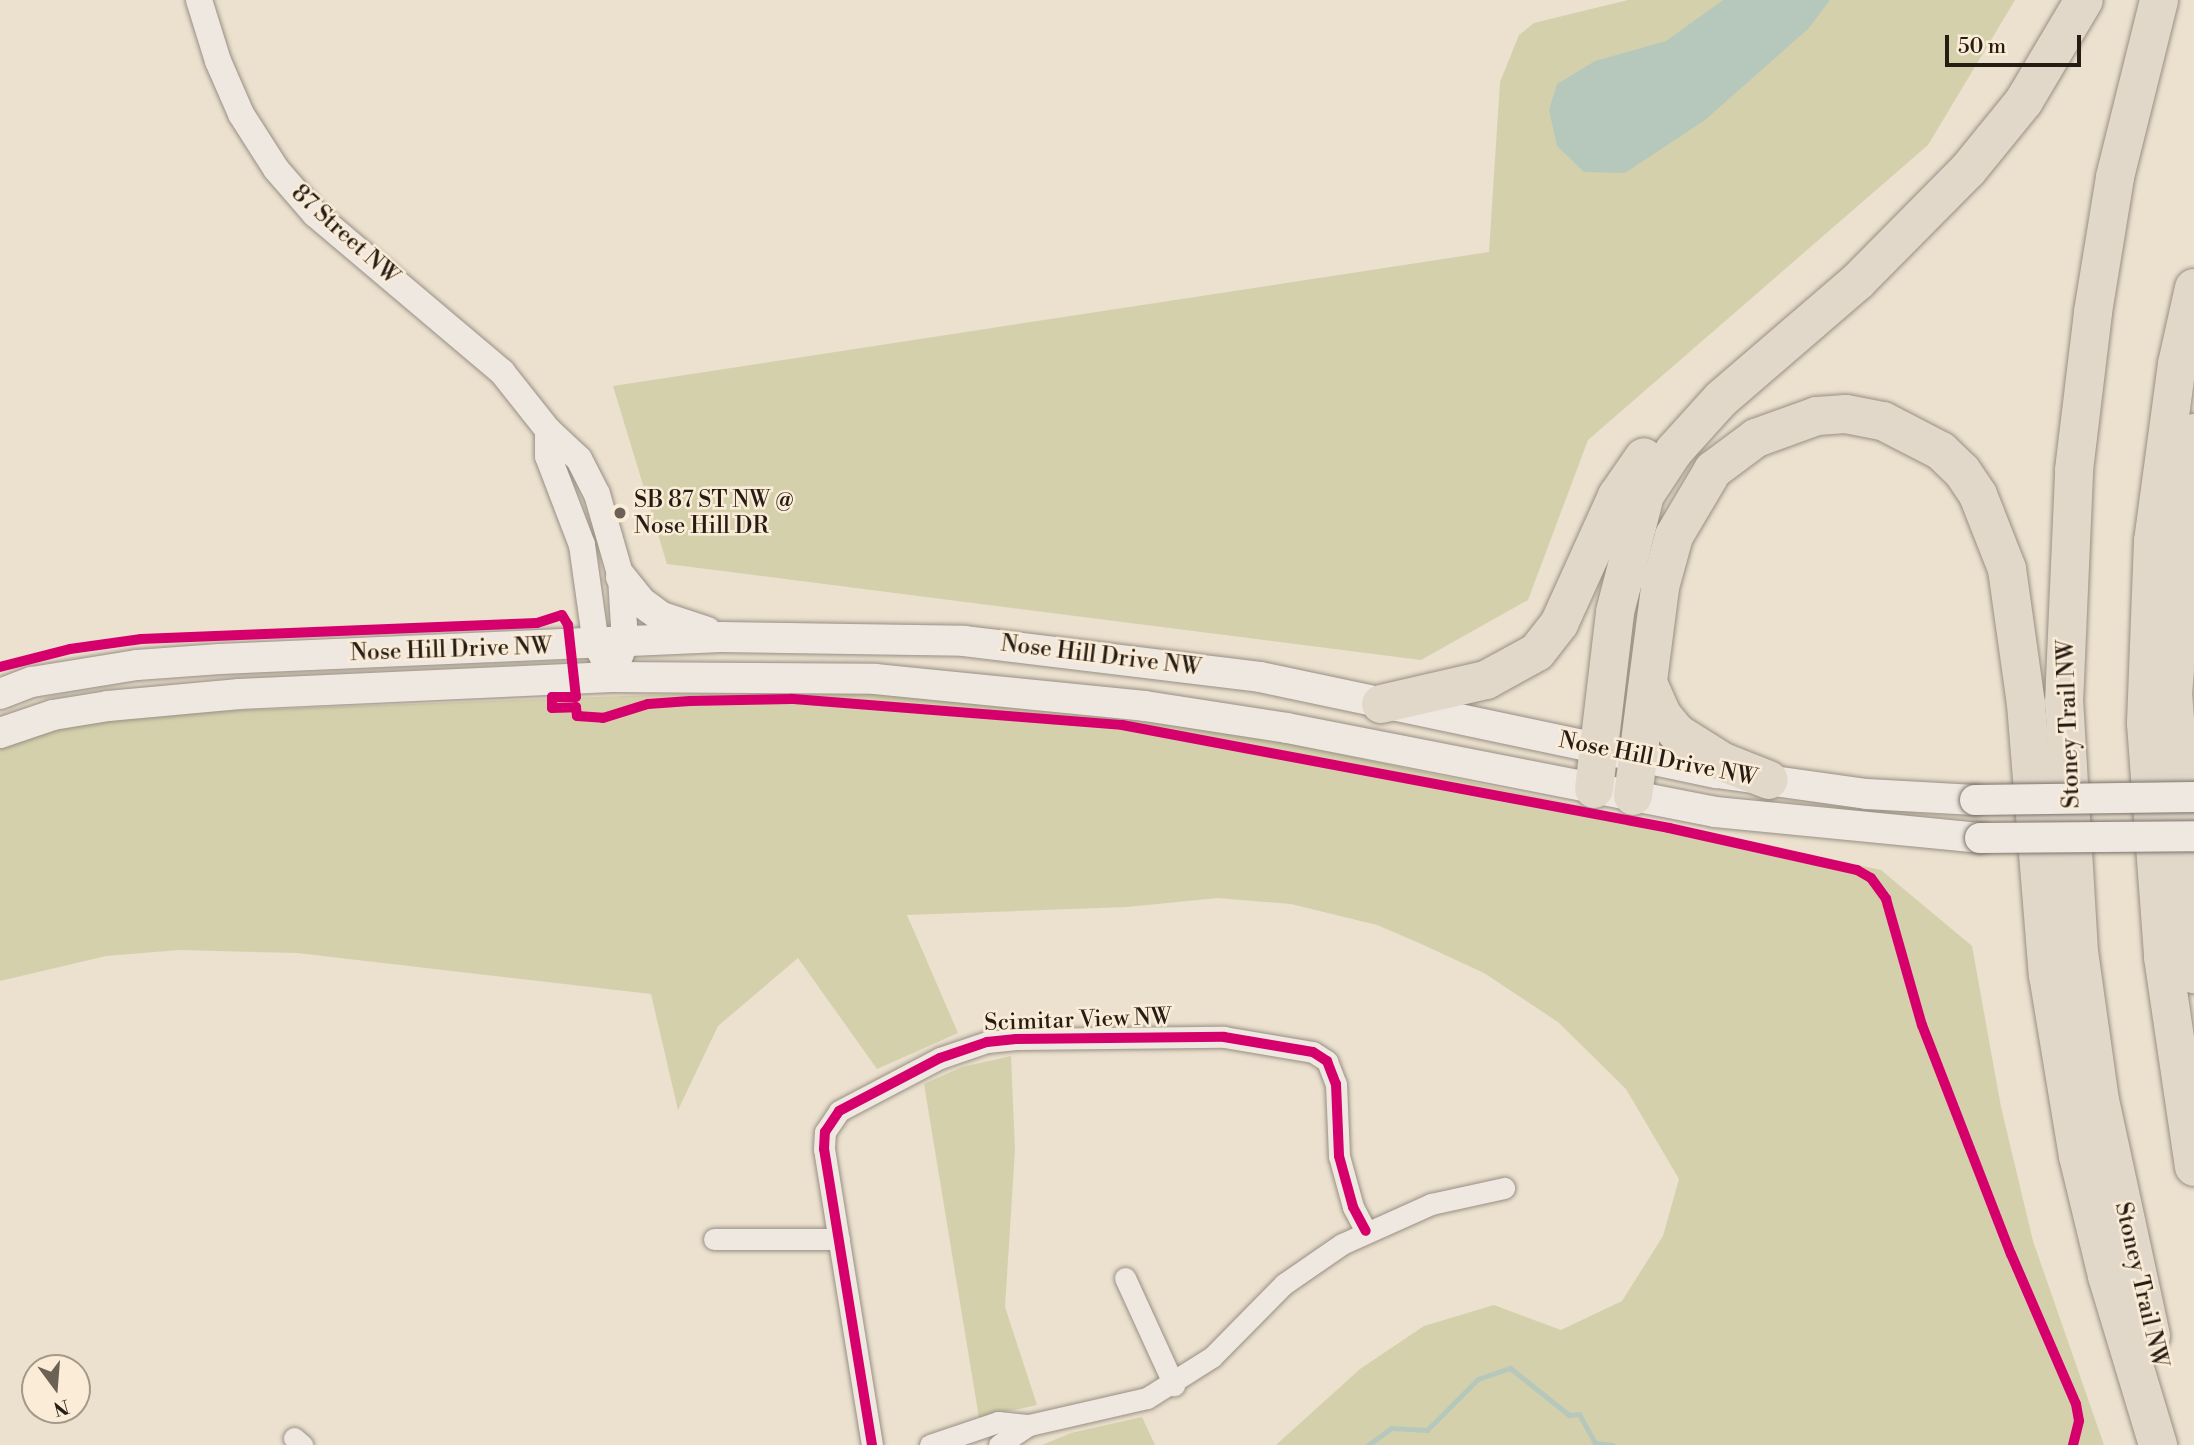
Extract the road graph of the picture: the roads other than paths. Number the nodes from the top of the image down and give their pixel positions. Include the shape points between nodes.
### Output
1 (199, 0) edge
2 (2084, 0) edge
3 (2160, 0) edge
4 (2194, 288) edge
5 (1831, 305) junction
6 (548, 430) junction
7 (2194, 433) edge
8 (621, 577) junction
9 (720, 637) junction
10 (610, 643) junction
11 (612, 677) junction
12 (1648, 682) junction
13 (0, 694) edge
14 (1381, 704) junction
15 (0, 733) edge
16 (1599, 749) junction
17 (1638, 758) junction
18 (1769, 780) junction
19 (1594, 789) junction
20 (1633, 796) junction
21 (2194, 797) edge
22 (2194, 836) edge
23 (2194, 974) edge
24 (2194, 1167) edge
25 (1504, 1188) dead end
26 (1366, 1231) junction
27 (714, 1239) dead end
28 (839, 1239) junction
29 (1125, 1278) dead end
30 (1174, 1385) junction
31 (1029, 1425) junction
32 (872, 1445) edge
33 (930, 1445) edge
34 (999, 1445) edge
35 (2158, 1445) edge
36 (2184, 1445) edge

1 - 6 street, 87 Street NW via 241,114 276,169 315,214 502,372
2 - 5 highway via 2024,101 1968,170
3 - 36 highway, Stoney Trail NW via 2115,177 2093,312 2074,470 2064,703 2079,952 2100,1101 2144,1310
4 - 24 highway via 2177,364 2153,541 2146,723 2163,957
5 - 14 highway via 1713,381 1675,413 1617,496 1581,582 1537,652 1486,680
5 - 16 highway via 1721,399 1674,452 1645,495 1615,612
6 - 8 street, 87 Street NW via 579,459 597,494
6 - 10 street, 87 Street NW via 548,456 582,545
7 - 23 highway via 2173,693
8 - 9 main road via 640,602 662,617
8 - 10 street, 87 Street NW
9 - 10 main road, Nose Hill Drive NW
9 - 14 main road, Nose Hill Drive NW via 853,636 1061,650 1247,675
10 - 11 street, 87 Street NW
10 - 13 main road, Nose Hill Drive NW via 137,665 32,682
11 - 15 main road, Nose Hill Drive NW via 148,702 53,715
11 - 19 main road, Nose Hill Drive NW via 875,679 996,688 1287,728
12 - 17 highway
12 - 18 highway via 1662,715 1677,733 1723,762
12 - 35 highway via 1660,587 1674,536 1713,470 1734,452 1785,426 1846,414 1883,421 1915,434 1962,471 1995,531 2007,569 2026,704 2048,975 2078,1156
14 - 16 main road, Nose Hill Drive NW
16 - 17 main road, Nose Hill Drive NW
16 - 19 highway
17 - 18 main road, Nose Hill Drive NW
17 - 20 highway
18 - 21 main road, Nose Hill Drive NW, bridge via 1867,794 1975,800
19 - 20 main road, Nose Hill Drive NW
20 - 22 main road, Nose Hill Drive NW, bridge via 1784,821 1980,838
25 - 26 street via 1430,1204
26 - 28 street, Scimitar View NW via 1341,1166 1336,1084 1327,1061 1314,1052 1270,1041 1224,1037 1016,1039 987,1042 940,1058 834,1116 823,1141
26 - 30 street via 1284,1284 1212,1357
27 - 28 street
28 - 32 street, Scimitar View NW
29 - 30 street
30 - 31 street via 1120,1406
31 - 33 street via 998,1422
31 - 34 street

